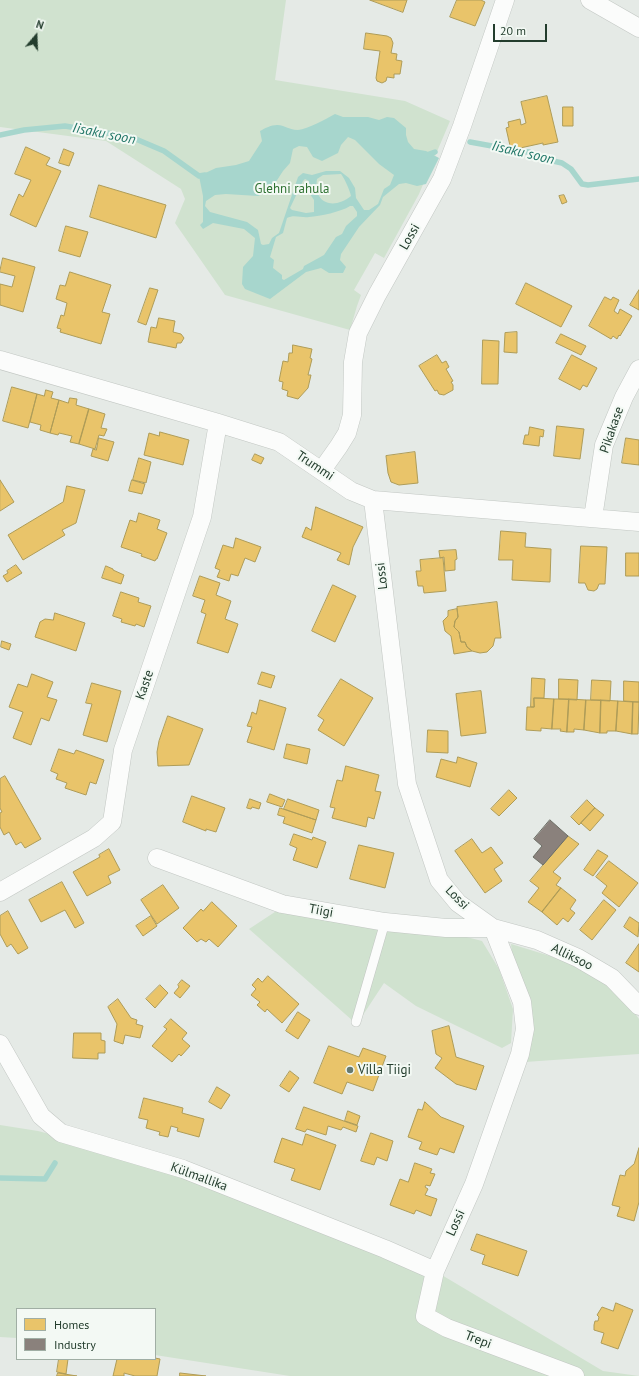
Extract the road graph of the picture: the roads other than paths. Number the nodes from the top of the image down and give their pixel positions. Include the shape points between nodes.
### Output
1 (505, 0) edge
2 (590, 0) edge
3 (639, 28) edge
4 (0, 360) edge
5 (639, 370) edge
6 (218, 423) junction
7 (322, 470) junction
8 (373, 500) junction
9 (593, 518) junction
10 (639, 522) edge
11 (157, 858) dead end
12 (0, 892) edge
13 (385, 922) junction
14 (493, 928) junction
15 (639, 1006) edge
16 (356, 1022) dead end
17 (0, 1044) edge
18 (435, 1272) junction
19 (575, 1376) edge

1 - 7 street, Lossi via 442,179 358,333 353,362 352,415 347,432
2 - 3 street
4 - 6 street, Trummi
5 - 9 street, Pikakase via 624,397 604,445
6 - 7 street, Trummi via 279,442
6 - 12 street, Kaste via 202,517 124,750 112,822 94,838
7 - 8 street, Trummi via 351,491
8 - 9 street, Trummi
8 - 14 street, Lossi via 407,784 439,880 458,903
9 - 10 street, Trummi
11 - 13 street, Tiigi via 282,904
13 - 14 street, Tiigi via 446,928
13 - 16 lane
14 - 15 street, Alliksoo via 537,940 578,958 612,978
14 - 18 street, Lossi via 522,1002 525,1029 520,1054 474,1184
17 - 18 street, Külmallika via 41,1116 61,1134 183,1170 385,1249
18 - 19 street, Trepi via 425,1316 447,1328

